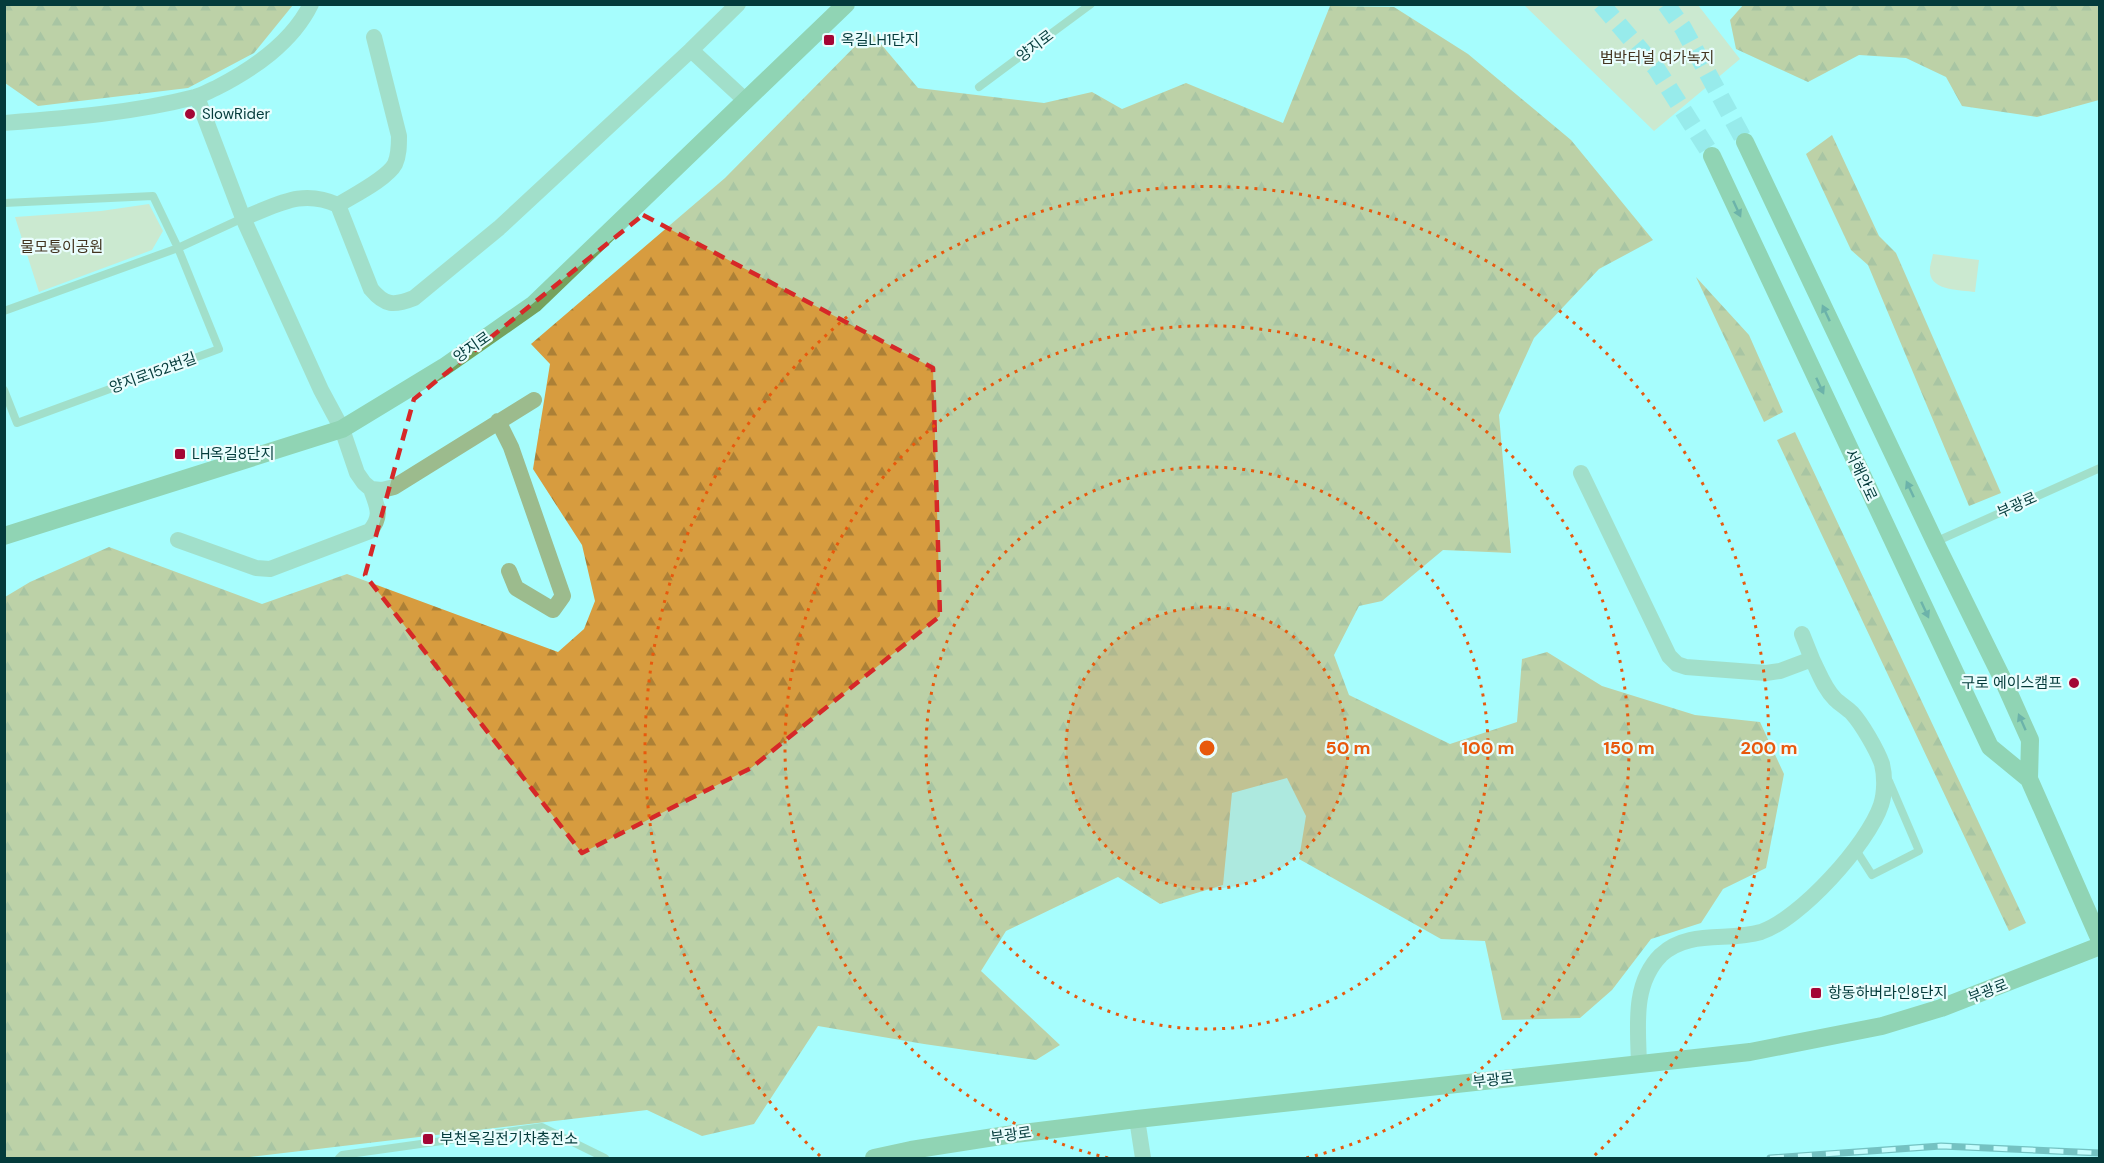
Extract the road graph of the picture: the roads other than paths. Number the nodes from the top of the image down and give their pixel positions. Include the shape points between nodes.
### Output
1 (310, 4) edge
2 (738, 4) edge
3 (846, 4) edge
4 (1091, 4) edge
5 (374, 37) dead end
6 (691, 50) junction
7 (979, 87) dead end
8 (197, 97) junction
9 (745, 100) junction
10 (4, 123) edge
11 (1745, 142) tunnel mouth
12 (1712, 156) tunnel mouth
13 (4, 203) edge
14 (338, 205) junction
15 (243, 218) junction
16 (178, 248) junction
17 (4, 311) edge
18 (4, 390) edge
19 (534, 400) dead end
20 (498, 422) junction
21 (342, 429) junction
22 (2100, 468) edge
23 (1581, 473) dead end
24 (371, 489) junction
25 (4, 536) edge
26 (178, 540) dead end
27 (1935, 542) junction
28 (509, 571) dead end
29 (1802, 634) dead end
30 (1812, 659) junction
31 (1882, 764) junction
32 (2029, 779) junction
33 (1856, 850) junction
34 (2100, 940) edge
35 (2100, 946) edge
36 (1639, 1064) junction
37 (1137, 1119) junction
38 (339, 1158) edge
39 (605, 1158) edge
40 (874, 1158) edge
41 (1143, 1158) edge

1 - 8 street via 304,18 273,52 236,78
2 - 6 street
3 - 9 main road, 양지로
4 - 7 lane, 양지로
5 - 14 street via 399,136 399,152 389,172
6 - 9 street
6 - 14 street via 499,228 414,298 390,304 371,289
8 - 10 street via 80,117
8 - 15 street
9 - 21 main road, 양지로 via 534,304 444,367
27 -> 11 main road, 서해안로
12 -> 32 main road, 서해안로 via 1990,747
13 - 16 lane, 양지로152번길 via 153,196
14 - 15 street via 298,197
15 - 16 lane
15 - 21 street
16 - 17 lane
16 - 18 lane, 양지로152번길 via 219,349 17,423
19 - 20 street
20 - 24 street via 394,487
20 - 28 street via 511,447 563,596 553,610 516,588
21 - 24 street via 357,473
21 - 25 main road, 양지로
22 - 27 lane, 부광로
23 - 30 street via 1669,656 1677,664 1766,674
24 - 26 street via 378,512 370,531 270,569 256,568
32 -> 27 main road, 서해안로 via 2030,740
29 - 30 street
30 - 31 street via 1825,687 1860,723
31 - 33 street via 1882,805
31 - 33 lane via 1919,851 1872,875
32 - 34 main road, 서해안로
33 - 36 street via 1806,903 1779,924 1746,935 1694,938 1661,955 1651,968 1640,997
35 - 36 main road, 부광로 via 1988,992 1882,1026 1750,1052
36 - 37 main road, 부광로
37 - 40 main road, 부광로
37 - 41 street
38 - 39 lane via 542,1127

